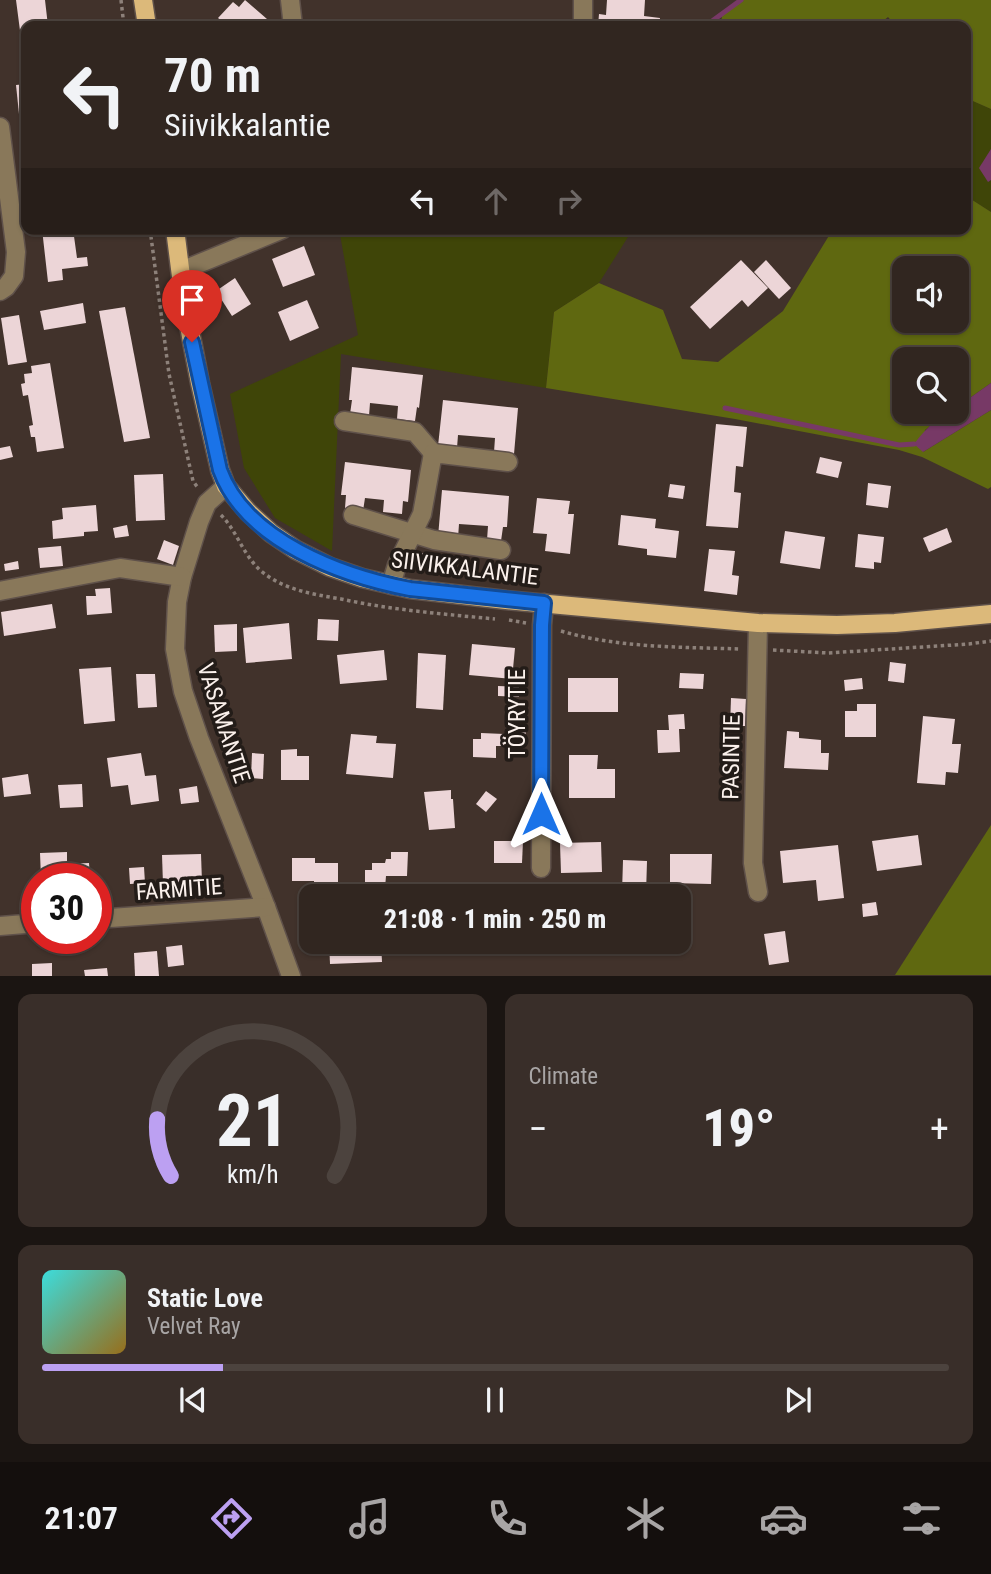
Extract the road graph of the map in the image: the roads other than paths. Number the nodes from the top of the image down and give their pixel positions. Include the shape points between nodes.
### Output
1 (143, 0) edge
2 (290, 0) edge
3 (583, 0) edge
4 (146, 21) edge
5 (292, 21) edge
6 (583, 21) edge
7 (0, 127) edge
8 (176, 235) edge
9 (268, 235) edge
10 (181, 271) junction
11 (0, 291) edge
12 (344, 421) dead end
13 (433, 453) junction
14 (508, 463) dead end
15 (226, 486) junction
16 (353, 515) dead end
17 (412, 533) junction
18 (501, 550) dead end
19 (182, 577) junction
20 (391, 585) junction
21 (0, 591) edge
22 (544, 603) junction
23 (991, 614) edge
24 (758, 623) junction
25 (541, 868) dead end
26 (758, 892) dead end
27 (266, 907) junction
28 (112, 918) edge
29 (21, 924) edge
30 (0, 926) edge
31 (290, 975) edge

1 - 4 main road
2 - 5 street
3 - 6 street
7 - 11 street via 16,252 14,276
8 - 10 main road, SIIVIKKALANTIE
9 - 10 street
10 - 15 main road, SIIVIKKALANTIE via 200,383
12 - 13 street via 415,432
13 - 14 street
13 - 17 street via 422,514
15 - 19 street, VASAMANTIE via 207,503
15 - 20 main road, SIIVIKKALANTIE via 248,512 296,550 330,567
16 - 17 street
17 - 18 street
17 - 20 street
19 - 21 street via 120,568
19 - 27 street, VASAMANTIE via 175,649 183,691
20 - 22 main road, SIIVIKKALANTIE
22 - 24 main road, SIIVIKKALANTIE
22 - 25 street, TÖYRYTIE
23 - 24 main road, SIIVIKKALANTIE via 895,623
24 - 26 street, PASINTIE via 753,863
27 - 28 street, FARMITIE
27 - 31 street, VASAMANTIE
29 - 30 street

